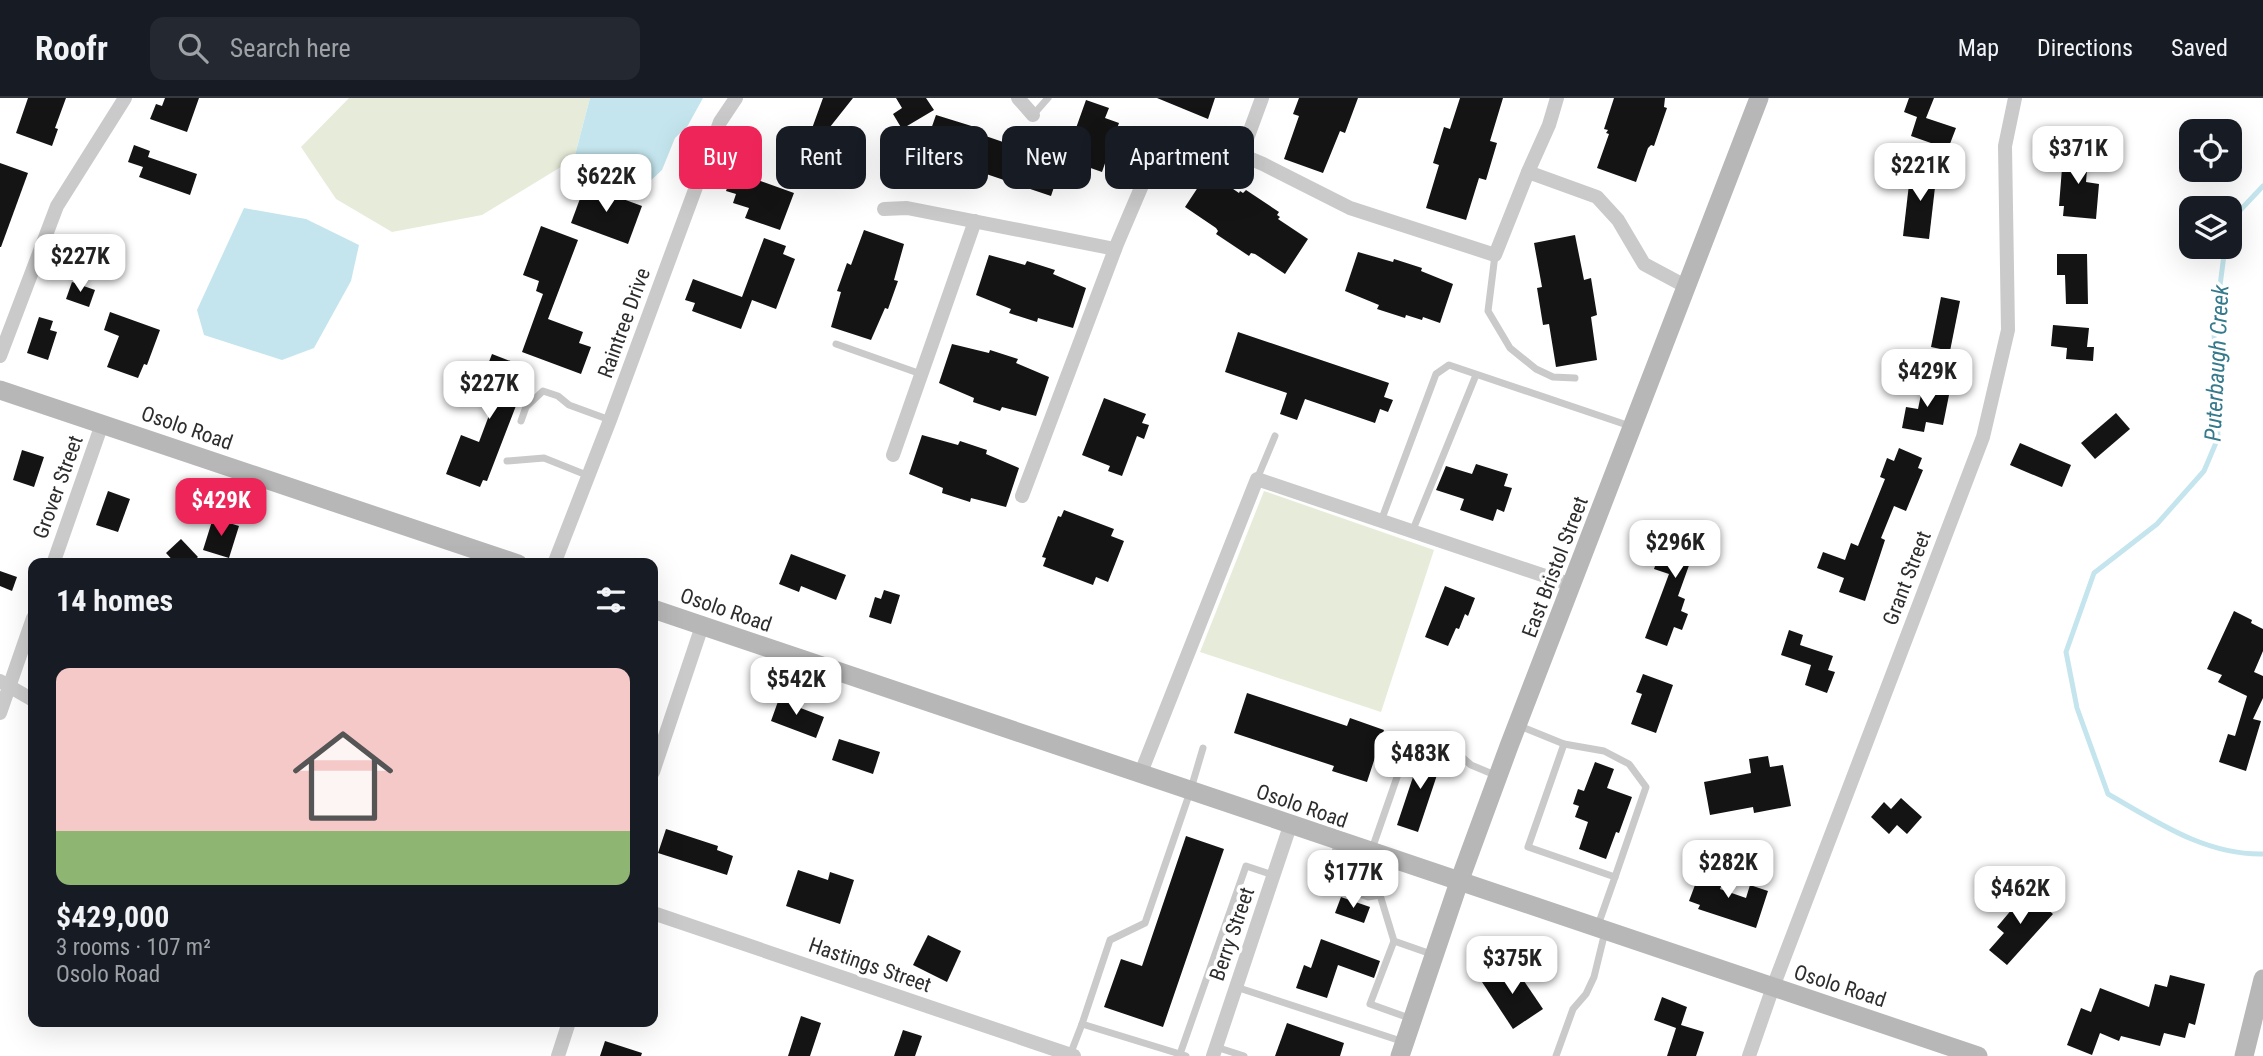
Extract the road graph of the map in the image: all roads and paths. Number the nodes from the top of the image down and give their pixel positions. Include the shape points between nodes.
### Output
1 (125, 98) edge
2 (736, 98) edge
3 (1018, 98) edge
4 (1048, 98) edge
5 (1262, 98) edge
6 (1557, 98) edge
7 (1759, 98) edge
8 (2015, 98) edge
9 (1033, 115) joint
10 (1252, 126) edge
11 (1254, 161) edge
12 (1528, 172) junction
13 (1140, 189) edge
14 (884, 209) dead end
15 (975, 221) junction
16 (1115, 248) junction
17 (1495, 255) junction
18 (1687, 287) junction
19 (836, 344) dead end
20 (0, 356) edge
21 (921, 374) junction
22 (1476, 375) junction
23 (1575, 378) dead end
24 (0, 390) edge
25 (610, 420) junction
26 (521, 421) dead end
27 (103, 424) junction
28 (1633, 427) junction
29 (1275, 436) dead end
30 (893, 455) dead end
31 (507, 461) dead end
32 (589, 475) junction
33 (1257, 479) junction
34 (1022, 496) dead end
35 (1381, 521) junction
36 (1412, 532) junction
37 (54, 558) edge
38 (500, 558) edge
39 (556, 558) edge
40 (1572, 585) junction
41 (658, 612) edge
42 (702, 626) junction
43 (28, 630) edge
44 (5, 683) edge
45 (28, 696) edge
46 (0, 713) edge
47 (1517, 725) junction
48 (1564, 744) junction
49 (1203, 748) dead end
50 (658, 757) edge
51 (1140, 775) junction
52 (1498, 777) junction
53 (1190, 792) junction
54 (1290, 826) junction
55 (1338, 842) junction
56 (1371, 852) junction
57 (1394, 860) junction
58 (1274, 875) junction
59 (1615, 877) junction
60 (1459, 882) junction
61 (1380, 895) junction
62 (658, 915) edge
63 (1601, 930) junction
64 (1394, 941) junction
65 (1434, 955) junction
66 (2263, 979) edge
67 (1236, 987) junction
68 (1773, 987) junction
69 (1413, 1019) junction
70 (1082, 1024) junction
71 (567, 1027) edge
72 (1403, 1049) edge
73 (1214, 1052) edge
74 (1072, 1055) edge
75 (1183, 1055) edge
76 (558, 1056) edge
77 (1244, 1056) edge
78 (1556, 1056) edge
79 (1749, 1056) edge
80 (1978, 1056) edge
81 (2244, 1056) edge

1 - 20 street via 57,206
2 - 25 street, Raintree Drive via 720,122
3 - 9 street
4 - 9 lane
5 - 10 street
6 - 12 street
7 - 18 street, East Bristol Street
8 - 68 street, Grant Street via 2005,146 2008,330 1983,437
11 - 17 street via 1350,208
12 - 17 street
12 - 18 street via 1597,197 1619,220 1644,264
13 - 16 street
14 - 15 street via 907,208
15 - 16 street
15 - 21 street
16 - 34 street
17 - 23 lane via 1488,311 1510,348 1553,377
18 - 28 street, East Bristol Street
19 - 21 lane
21 - 30 street
22 - 28 lane
22 - 35 lane via 1449,366 1436,374
22 - 36 lane
24 - 27 street, Osolo Road
25 - 26 lane via 543,391 526,407
25 - 32 street, Raintree Drive
27 - 37 street, Grover Street
27 - 38 street, Osolo Road
28 - 40 street, East Bristol Street
29 - 33 lane
31 - 32 lane via 544,458
32 - 39 street, Raintree Drive
33 - 35 street
33 - 51 street
35 - 36 street
36 - 40 street
40 - 47 street, East Bristol Street
41 - 42 street, Osolo Road
42 - 50 street
42 - 51 street, Osolo Road
43 - 44 street
44 - 45 street
44 - 46 street
47 - 48 lane
47 - 52 street, East Bristol Street
48 - 59 lane via 1604,751 1629,764 1646,788
48 - 59 lane via 1528,847
49 - 53 lane
51 - 53 street, Osolo Road
52 - 56 lane via 1471,765 1455,751 1411,737
52 - 60 street, East Bristol Street
53 - 54 street, Osolo Road
53 - 70 lane via 1144,923 1110,940
54 - 55 street, Osolo Road
54 - 58 street, Berry Street
55 - 56 street, Osolo Road
55 - 61 lane via 1325,882 1368,897
56 - 57 street, Osolo Road
57 - 60 street, Osolo Road
57 - 61 lane
58 - 67 street, Berry Street
58 - 75 lane via 1246,866
59 - 63 lane
60 - 63 street, Osolo Road
60 - 65 street, East Bristol Street
61 - 64 lane
62 - 74 street, Hastings Street
63 - 68 street, Osolo Road
63 - 78 lane via 1594,977 1573,1009
64 - 65 lane
64 - 69 lane via 1370,1004
65 - 69 street, East Bristol Street
66 - 81 street
67 - 72 lane
67 - 73 street, Berry Street
68 - 79 street, Grant Street
68 - 80 street, Osolo Road
69 - 72 street, East Bristol Street
70 - 74 lane
70 - 75 lane
71 - 76 street
73 - 77 lane

